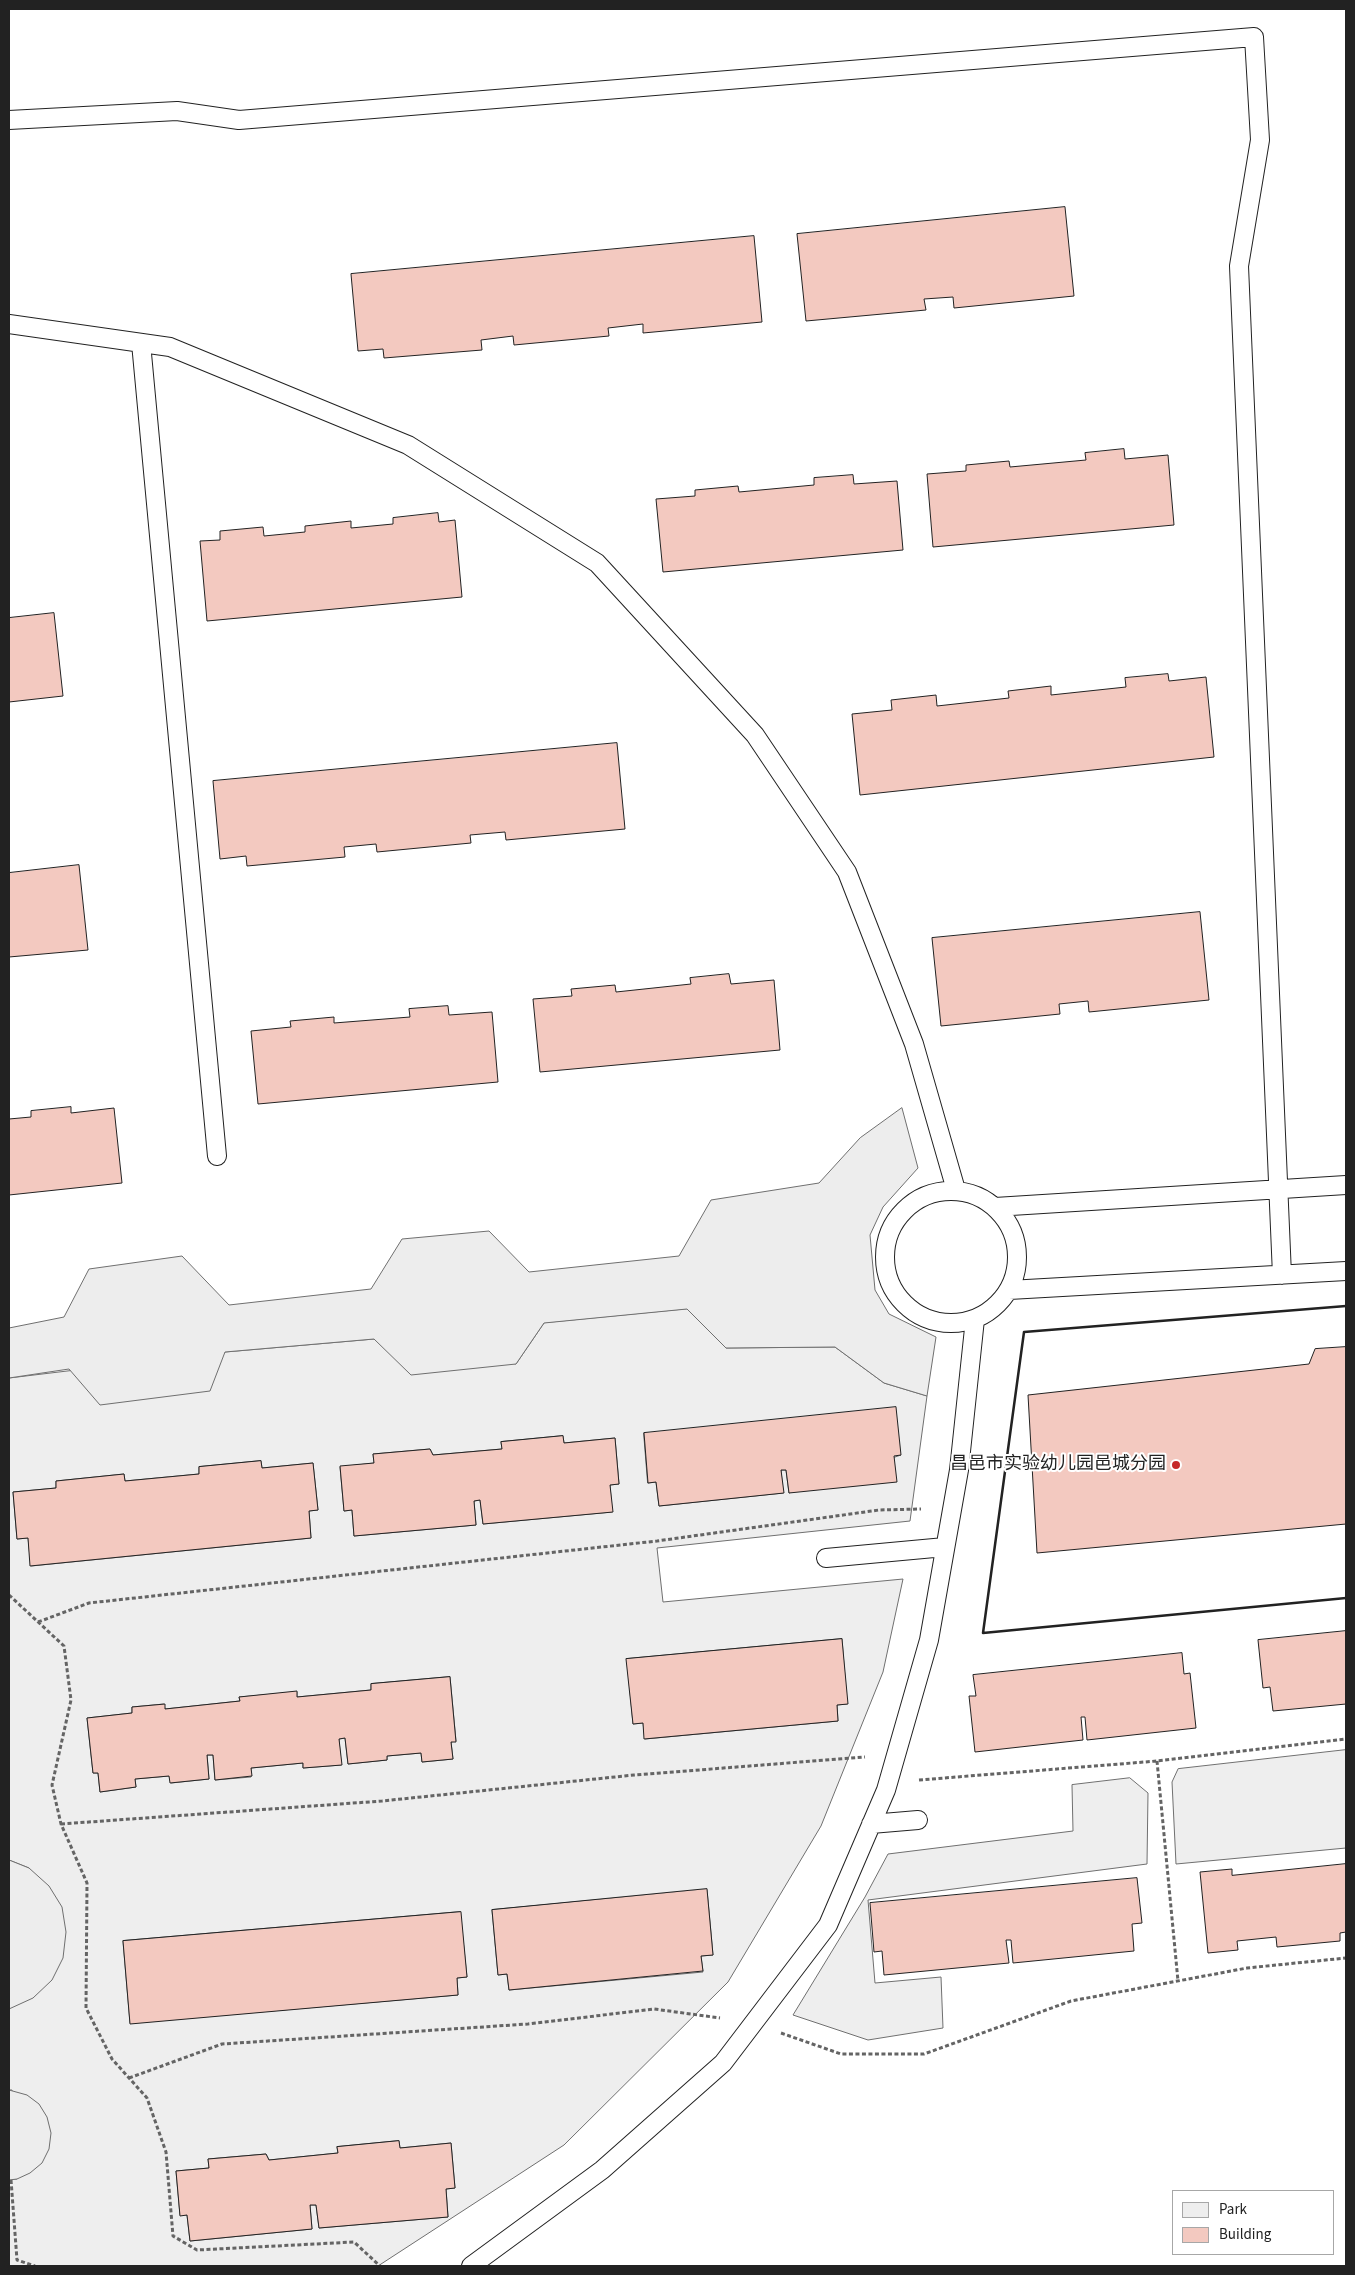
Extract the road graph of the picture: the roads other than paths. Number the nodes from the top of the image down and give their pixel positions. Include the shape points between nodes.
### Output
1 (9, 120) edge
2 (9, 324) edge
3 (140, 343) junction
4 (217, 1156) dead end
5 (1346, 1185) edge
6 (1278, 1189) junction
7 (956, 1190) junction
8 (995, 1207) junction
9 (1346, 1272) edge
10 (1282, 1275) junction
11 (1009, 1290) junction
12 (974, 1319) junction
13 (945, 1547) junction
14 (826, 1558) dead end
15 (918, 1820) dead end
16 (871, 1824) junction
17 (471, 2266) edge

1 - 6 lane via 177,111 239,120 1254,37 1260,140 1239,266
2 - 3 lane
3 - 4 lane
3 - 7 lane via 170,347 408,445 597,563 755,735 848,872 914,1044
5 - 6 lane
6 - 8 lane
6 - 10 lane
7 - 8 lane via 977,1196
7 - 12 lane via 934,1193 914,1201 898,1216 888,1235 884,1256 887,1277 897,1297 912,1312 932,1321 953,1324
8 - 11 lane via 1010,1225 1017,1246 1017,1269
9 - 10 lane
10 - 11 lane
11 - 12 lane via 994,1308
12 - 13 lane via 959,1470
13 - 14 lane
13 - 16 lane via 929,1640 888,1782
15 - 16 lane
16 - 17 lane via 828,1925 723,2063 602,2170

